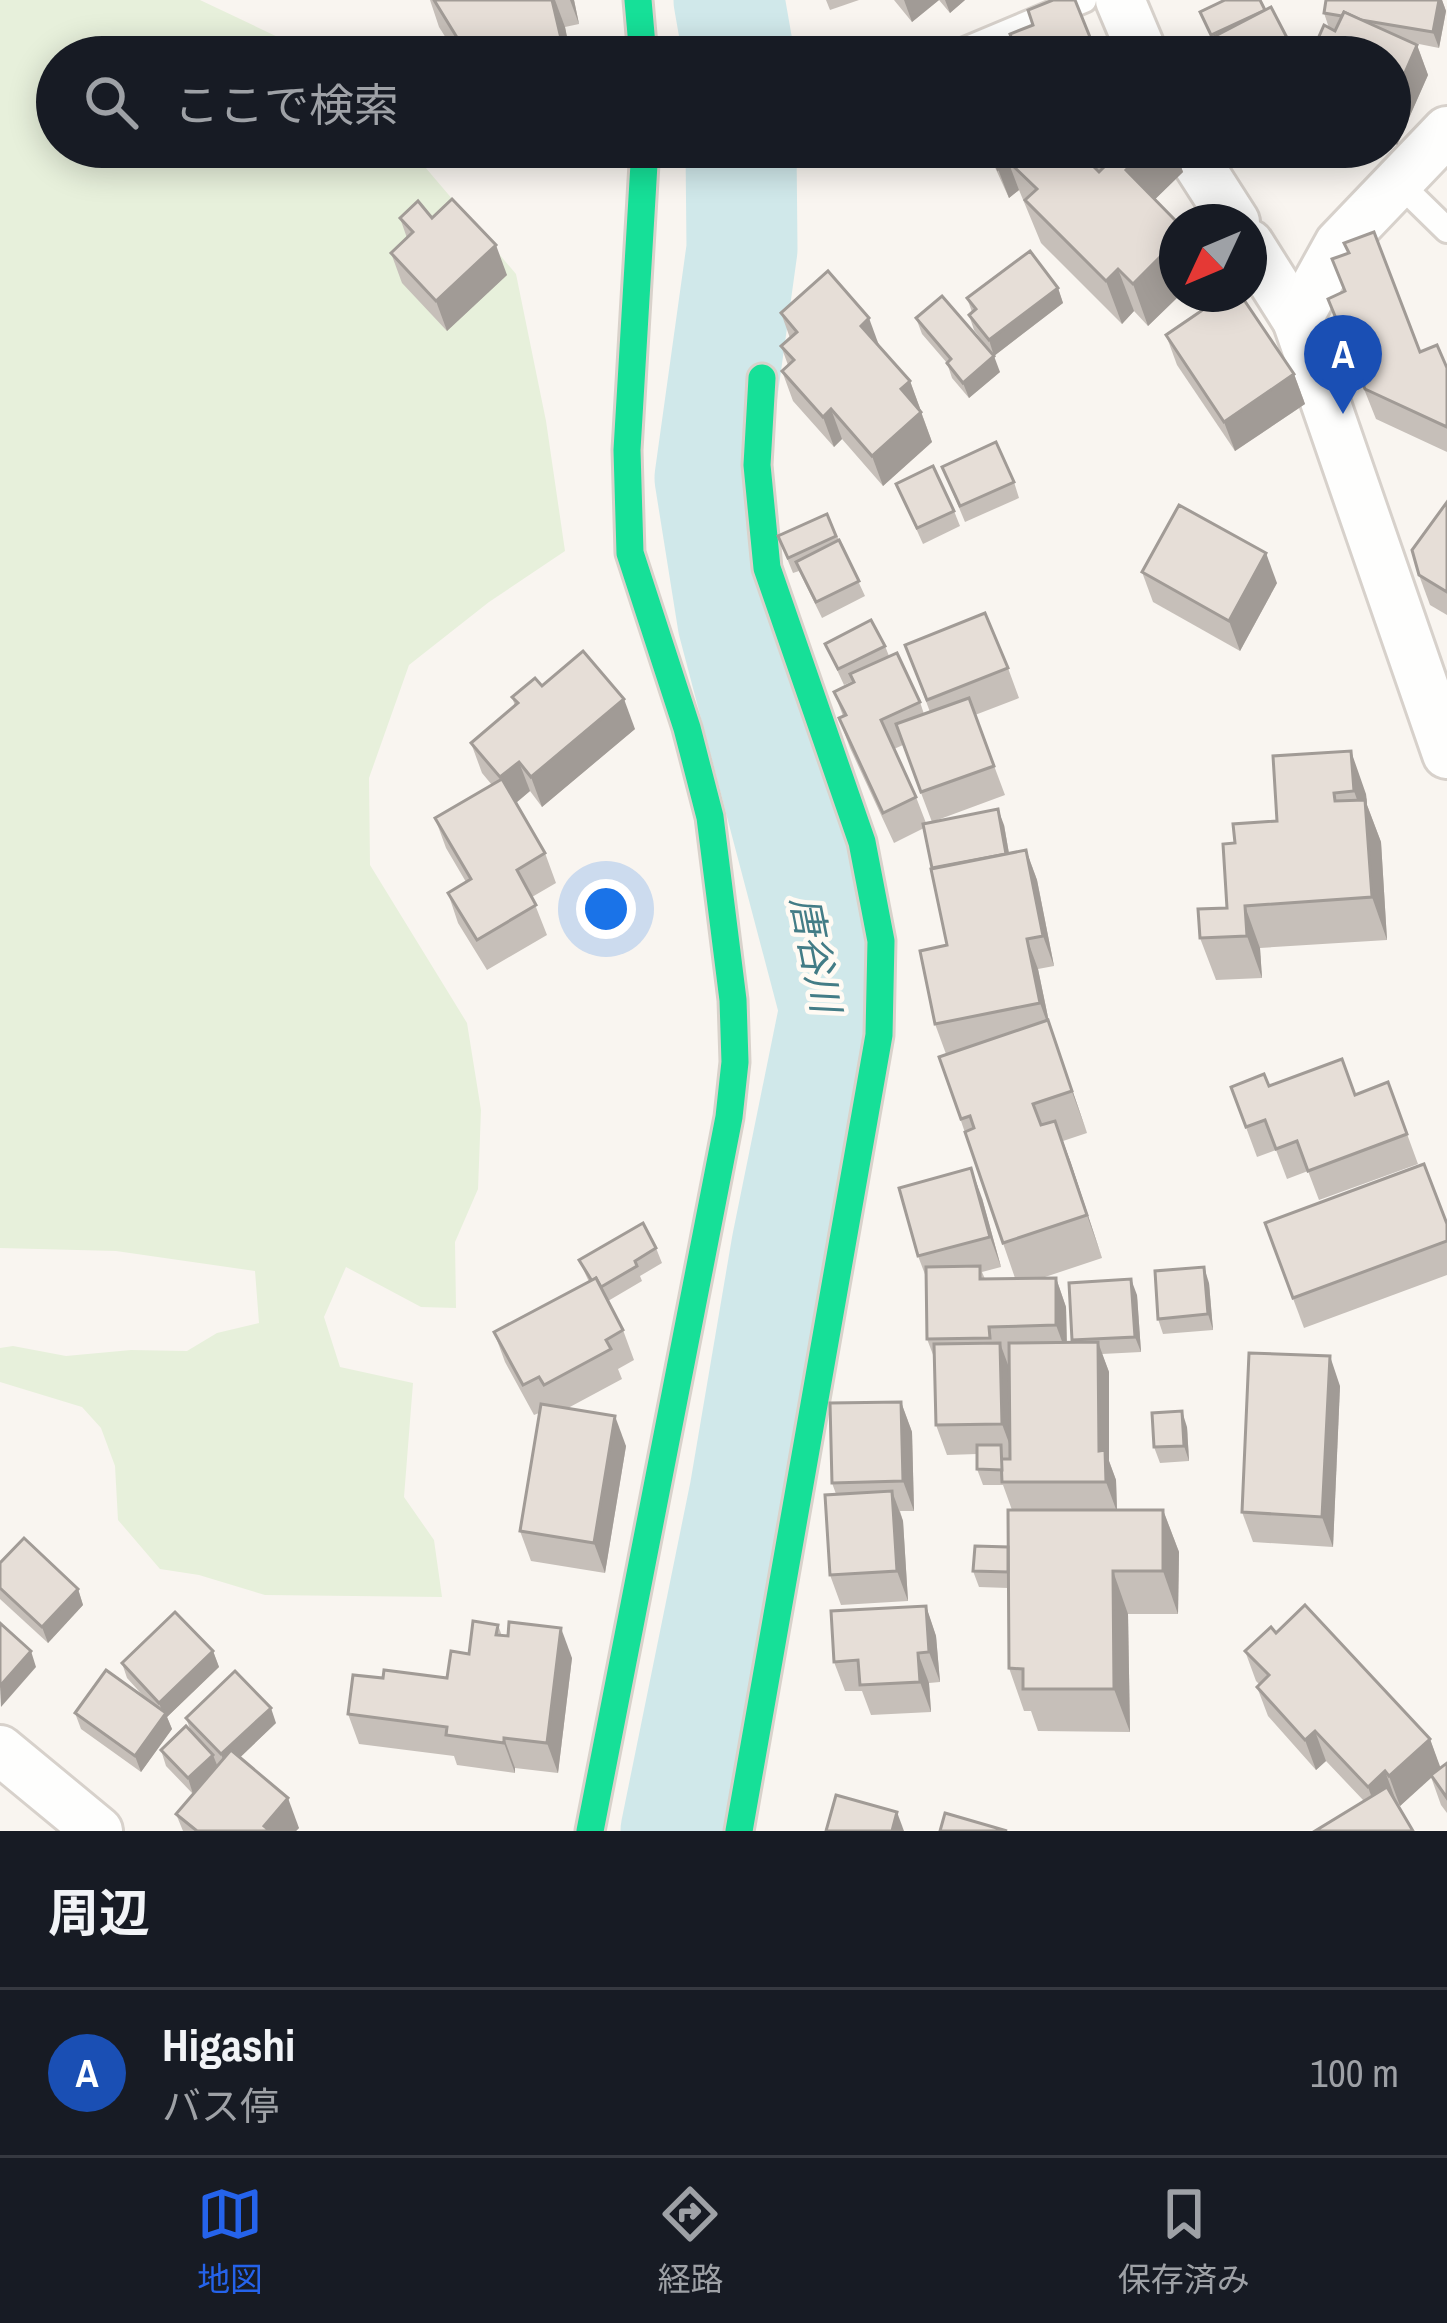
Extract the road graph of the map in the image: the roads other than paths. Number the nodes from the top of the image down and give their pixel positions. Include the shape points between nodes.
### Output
1 (638, 0) edge
2 (1084, 0) edge
3 (1120, 0) edge
4 (641, 36) edge
5 (998, 36) edge
6 (1135, 36) edge
7 (1447, 131) edge
8 (644, 168) edge
9 (1200, 168) edge
10 (1400, 184) junction
11 (1223, 204) edge
12 (1447, 230) edge
13 (1267, 272) edge
14 (1297, 320) junction
15 (762, 379) dead end
16 (1437, 698) edge
17 (1447, 754) edge
18 (0, 1750) edge
19 (98, 1831) edge
20 (590, 1831) edge
21 (740, 1831) edge

1 - 4 street
2 - 5 lane
3 - 6 street
7 - 10 street
8 - 20 street via 627,450 630,553 710,817 735,1062
9 - 11 street
10 - 12 lane
10 - 14 street via 1339,244
13 - 14 street
14 - 16 street
15 - 21 street via 757,465 767,568 862,842 881,940 879,1035
16 - 17 street
18 - 19 street

